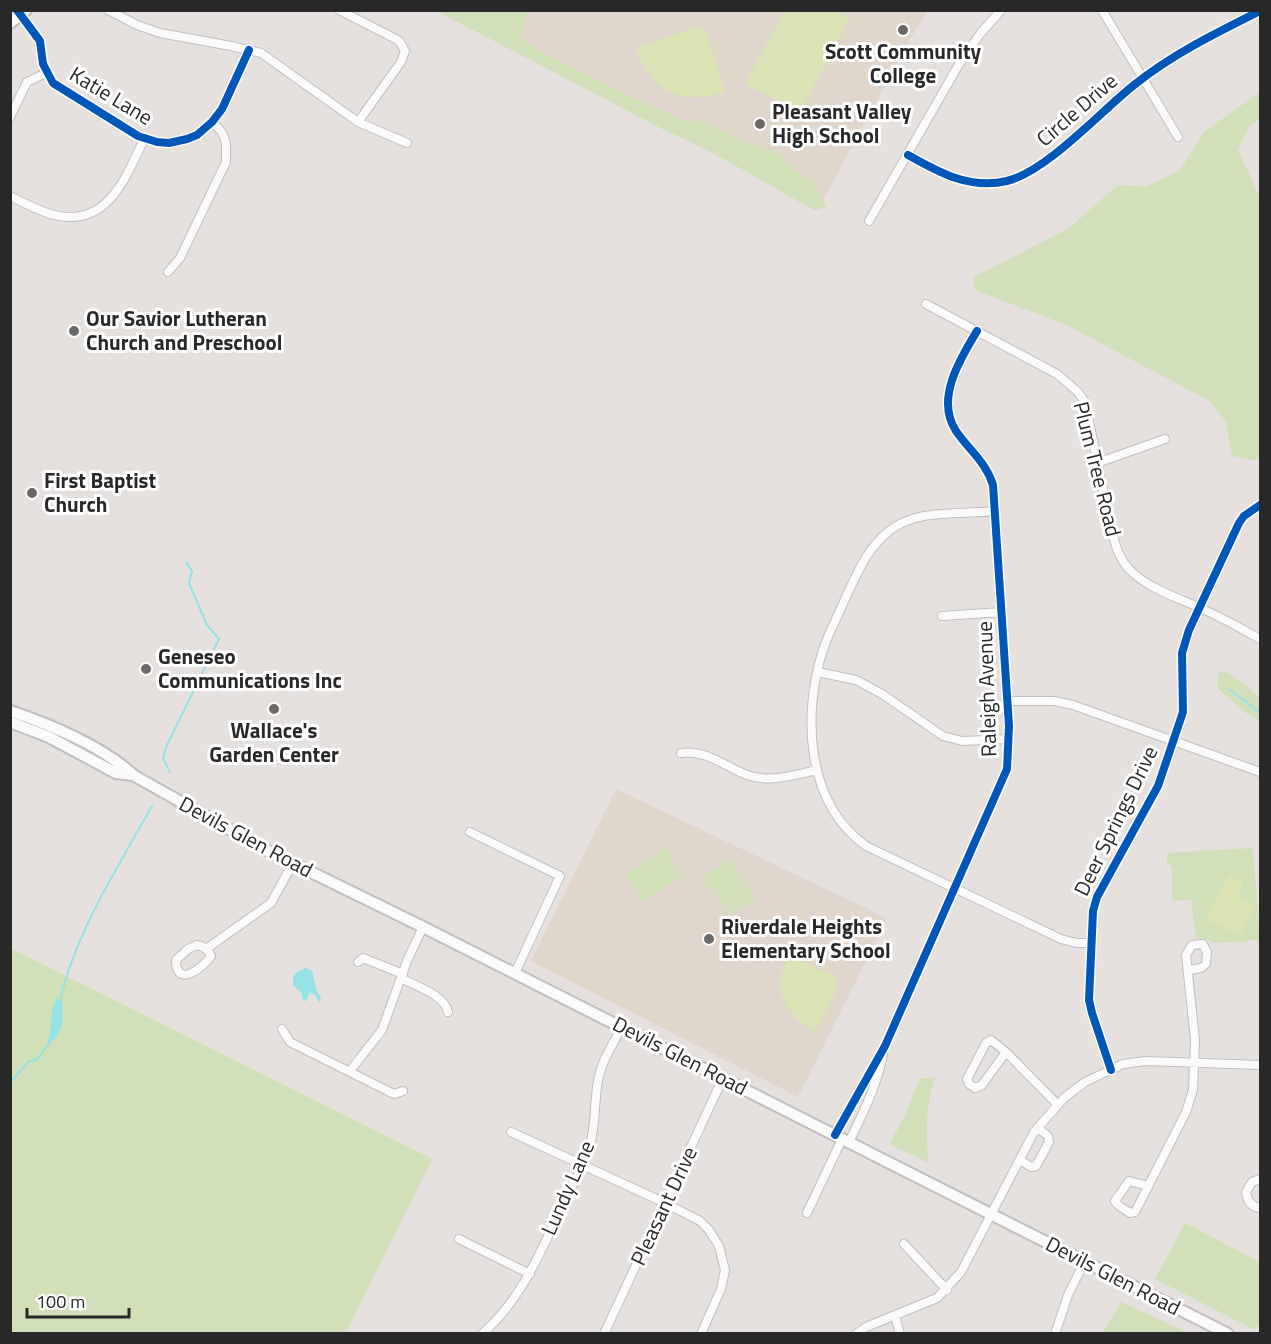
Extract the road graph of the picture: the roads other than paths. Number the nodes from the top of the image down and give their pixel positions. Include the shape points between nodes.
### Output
1 (108, 10) edge
2 (339, 10) edge
3 (1001, 10) edge
4 (1102, 10) edge
5 (1260, 11) edge
6 (21, 12) edge
7 (122, 14) edge
8 (10, 23) edge
9 (249, 50) junction
10 (46, 73) junction
11 (1143, 78) junction
12 (10, 117) edge
13 (212, 122) junction
14 (358, 122) junction
15 (1178, 137) dead end
16 (144, 138) junction
17 (407, 143) dead end
18 (908, 155) junction
19 (10, 196) edge
20 (869, 221) dead end
21 (168, 272) dead end
22 (926, 304) dead end
23 (977, 331) junction
24 (1165, 439) dead end
25 (1097, 463) junction
26 (1260, 505) edge
27 (995, 511) junction
28 (1199, 608) junction
29 (1002, 612) junction
30 (942, 616) dead end
31 (1260, 639) edge
32 (818, 672) junction
33 (1008, 701) junction
34 (10, 711) edge
35 (10, 722) edge
36 (1009, 739) junction
37 (1174, 741) junction
38 (681, 753) dead end
39 (817, 770) junction
40 (1260, 772) edge
41 (133, 775) junction
42 (470, 832) dead end
43 (293, 863) junction
44 (954, 888) junction
45 (423, 927) junction
46 (1090, 943) junction
47 (206, 949) junction
48 (358, 962) dead end
49 (1189, 970) dead end
50 (515, 973) junction
51 (402, 976) junction
52 (448, 1012) dead end
53 (622, 1027) junction
54 (282, 1029) dead end
55 (885, 1046) junction
56 (1006, 1052) junction
57 (1194, 1062) junction
58 (1260, 1065) edge
59 (1111, 1070) junction
60 (350, 1071) junction
61 (723, 1078) junction
62 (403, 1091) dead end
63 (1058, 1105) junction
64 (1038, 1128) junction
65 (511, 1132) dead end
66 (842, 1139) junction
67 (1020, 1160) junction
68 (582, 1165) junction
69 (1260, 1179) edge
70 (1148, 1186) junction
71 (665, 1203) junction
72 (1260, 1208) edge
73 (807, 1213) dead end
74 (992, 1214) junction
75 (459, 1239) dead end
76 (904, 1244) dead end
77 (1084, 1261) junction
78 (530, 1274) junction
79 (946, 1290) junction
80 (895, 1316) junction
81 (702, 1333) edge
82 (482, 1334) edge
83 (604, 1334) edge
84 (855, 1334) edge
85 (900, 1334) edge
86 (1055, 1334) edge
87 (1228, 1334) edge

1 - 7 street
2 - 14 street via 396,39 405,51
3 - 18 street via 958,66
4 - 11 street
5 - 11 street, Circle Drive via 1186,48
6 - 8 main road
6 - 10 street, Katie Lane via 40,41
7 - 9 street via 151,31
9 - 13 street, Katie Lane
9 - 14 street via 269,58
10 - 12 street via 27,82
10 - 16 street, Katie Lane via 57,87
11 - 15 street
11 - 18 street, Circle Drive via 1044,163 1006,181 976,183 954,178
13 - 16 street, Katie Lane via 197,135 177,142
13 - 21 street via 224,137 226,162 180,258
14 - 17 street
16 - 19 street via 118,191 91,212 71,217 52,214
18 - 20 street
22 - 23 street, Plum Tree Road
23 - 25 street, Plum Tree Road via 1057,374 1078,392 1085,402
23 - 27 street, Raleigh Avenue via 953,377 949,410 957,432 989,473
24 - 25 street
25 - 28 street, Plum Tree Road via 1122,560 1150,585
26 - 28 street, Deer Springs Drive via 1237,526
27 - 29 street, Raleigh Avenue
27 - 32 street via 937,514 910,519 890,530 863,560 830,633
28 - 31 street, Plum Tree Road
28 - 37 street, Deer Springs Drive via 1182,653 1184,712
29 - 30 street
29 - 33 street, Raleigh Avenue
32 - 36 street via 856,680 943,736 962,741
32 - 39 street via 813,711
33 - 36 street, Raleigh Avenue
33 - 37 street via 1042,700 1073,705
34 - 41 main road, Devils Glen Road via 79,741 122,764
35 - 41 main road, Devils Glen Road via 49,737 116,773
36 - 44 street, Raleigh Avenue via 1008,769
37 - 40 street
37 - 46 street, Deer Springs Drive via 1158,786 1097,897
38 - 39 street via 691,751 708,756 759,778
39 - 44 street via 826,801 853,836
41 - 43 main road, Devils Glen Road
42 - 50 street via 560,876
43 - 45 main road, Devils Glen Road
43 - 47 street via 271,903
44 - 46 street via 1061,939
44 - 55 street, Raleigh Avenue
45 - 50 main road, Devils Glen Road
45 - 51 street
46 - 59 street, Deer Springs Drive via 1089,1000
47 - 47 street via 197,945 188,949 176,960 178,970 186,975 197,972 211,956
48 - 51 street via 363,958 371,960
49 - 57 street
50 - 53 main road, Devils Glen Road
51 - 52 street via 436,996
51 - 60 street via 382,1030
53 - 61 main road, Devils Glen Road
53 - 68 street, Lundy Lane via 598,1079 592,1132
54 - 60 street via 290,1041
55 - 66 street, Raleigh Avenue
55 - 66 street, Raleigh Avenue via 870,1100
56 - 56 street via 991,1040 986,1043 967,1079 969,1084 975,1088 982,1085
56 - 63 street
57 - 58 street
57 - 59 street via 1146,1061
57 - 70 street via 1186,1112
59 - 63 street via 1085,1082
60 - 62 street via 394,1094
61 - 66 main road, Devils Glen Road
61 - 71 street, Pleasant Drive
63 - 64 street
64 - 67 street
64 - 67 street via 1049,1142 1036,1166
65 - 68 street
66 - 73 street
66 - 74 main road, Devils Glen Road
67 - 74 street
68 - 71 street
68 - 78 street, Lundy Lane
69 - 72 street via 1252,1182 1246,1192 1253,1206
70 - 70 street via 1135,1212 1130,1213 1115,1201 1129,1181
71 - 81 street via 700,1221 719,1246 724,1260 721,1289
71 - 83 street, Pleasant Drive
74 - 77 main road, Devils Glen Road
74 - 79 street via 962,1272
75 - 78 street
76 - 79 street
77 - 86 street
77 - 87 main road, Devils Glen Road
78 - 82 street, Lundy Lane via 514,1300
79 - 80 street via 937,1298
80 - 84 street
80 - 85 street

